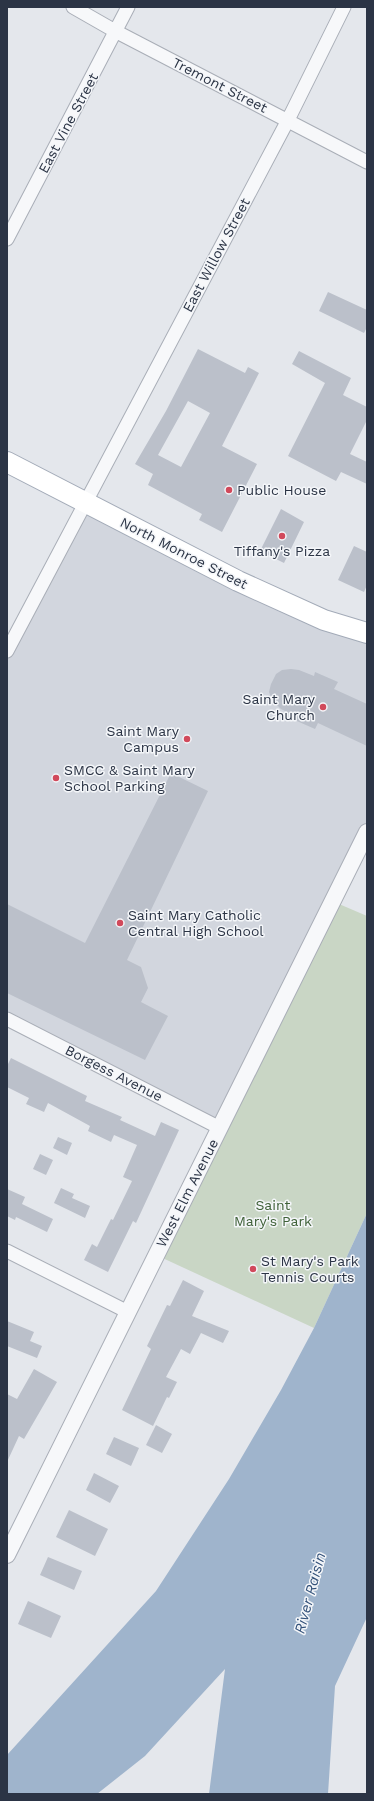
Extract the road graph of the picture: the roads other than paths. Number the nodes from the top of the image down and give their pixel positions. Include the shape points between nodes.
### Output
1 (73, 7) edge
2 (128, 7) edge
3 (344, 7) edge
4 (115, 31) junction
5 (288, 120) junction
6 (367, 162) edge
7 (7, 239) edge
8 (7, 462) edge
9 (84, 502) junction
10 (367, 633) edge
11 (7, 651) edge
12 (367, 832) edge
13 (7, 1019) edge
14 (220, 1128) junction
15 (7, 1251) edge
16 (128, 1312) junction
17 (7, 1554) edge

1 - 4 street, Tremont Street
2 - 4 street, East Vine Street
3 - 5 street, East Willow Street
4 - 5 street, Tremont Street
4 - 7 street, East Vine Street
5 - 6 street, Tremont Street
5 - 9 street, East Willow Street
8 - 9 main road, North Monroe Street
9 - 10 main road, North Monroe Street via 283,603 324,620
9 - 11 street, East Willow Street
12 - 14 street, West Elm Avenue
13 - 14 street, Borgess Avenue
14 - 16 street, West Elm Avenue
15 - 16 street
16 - 17 street, West Elm Avenue

